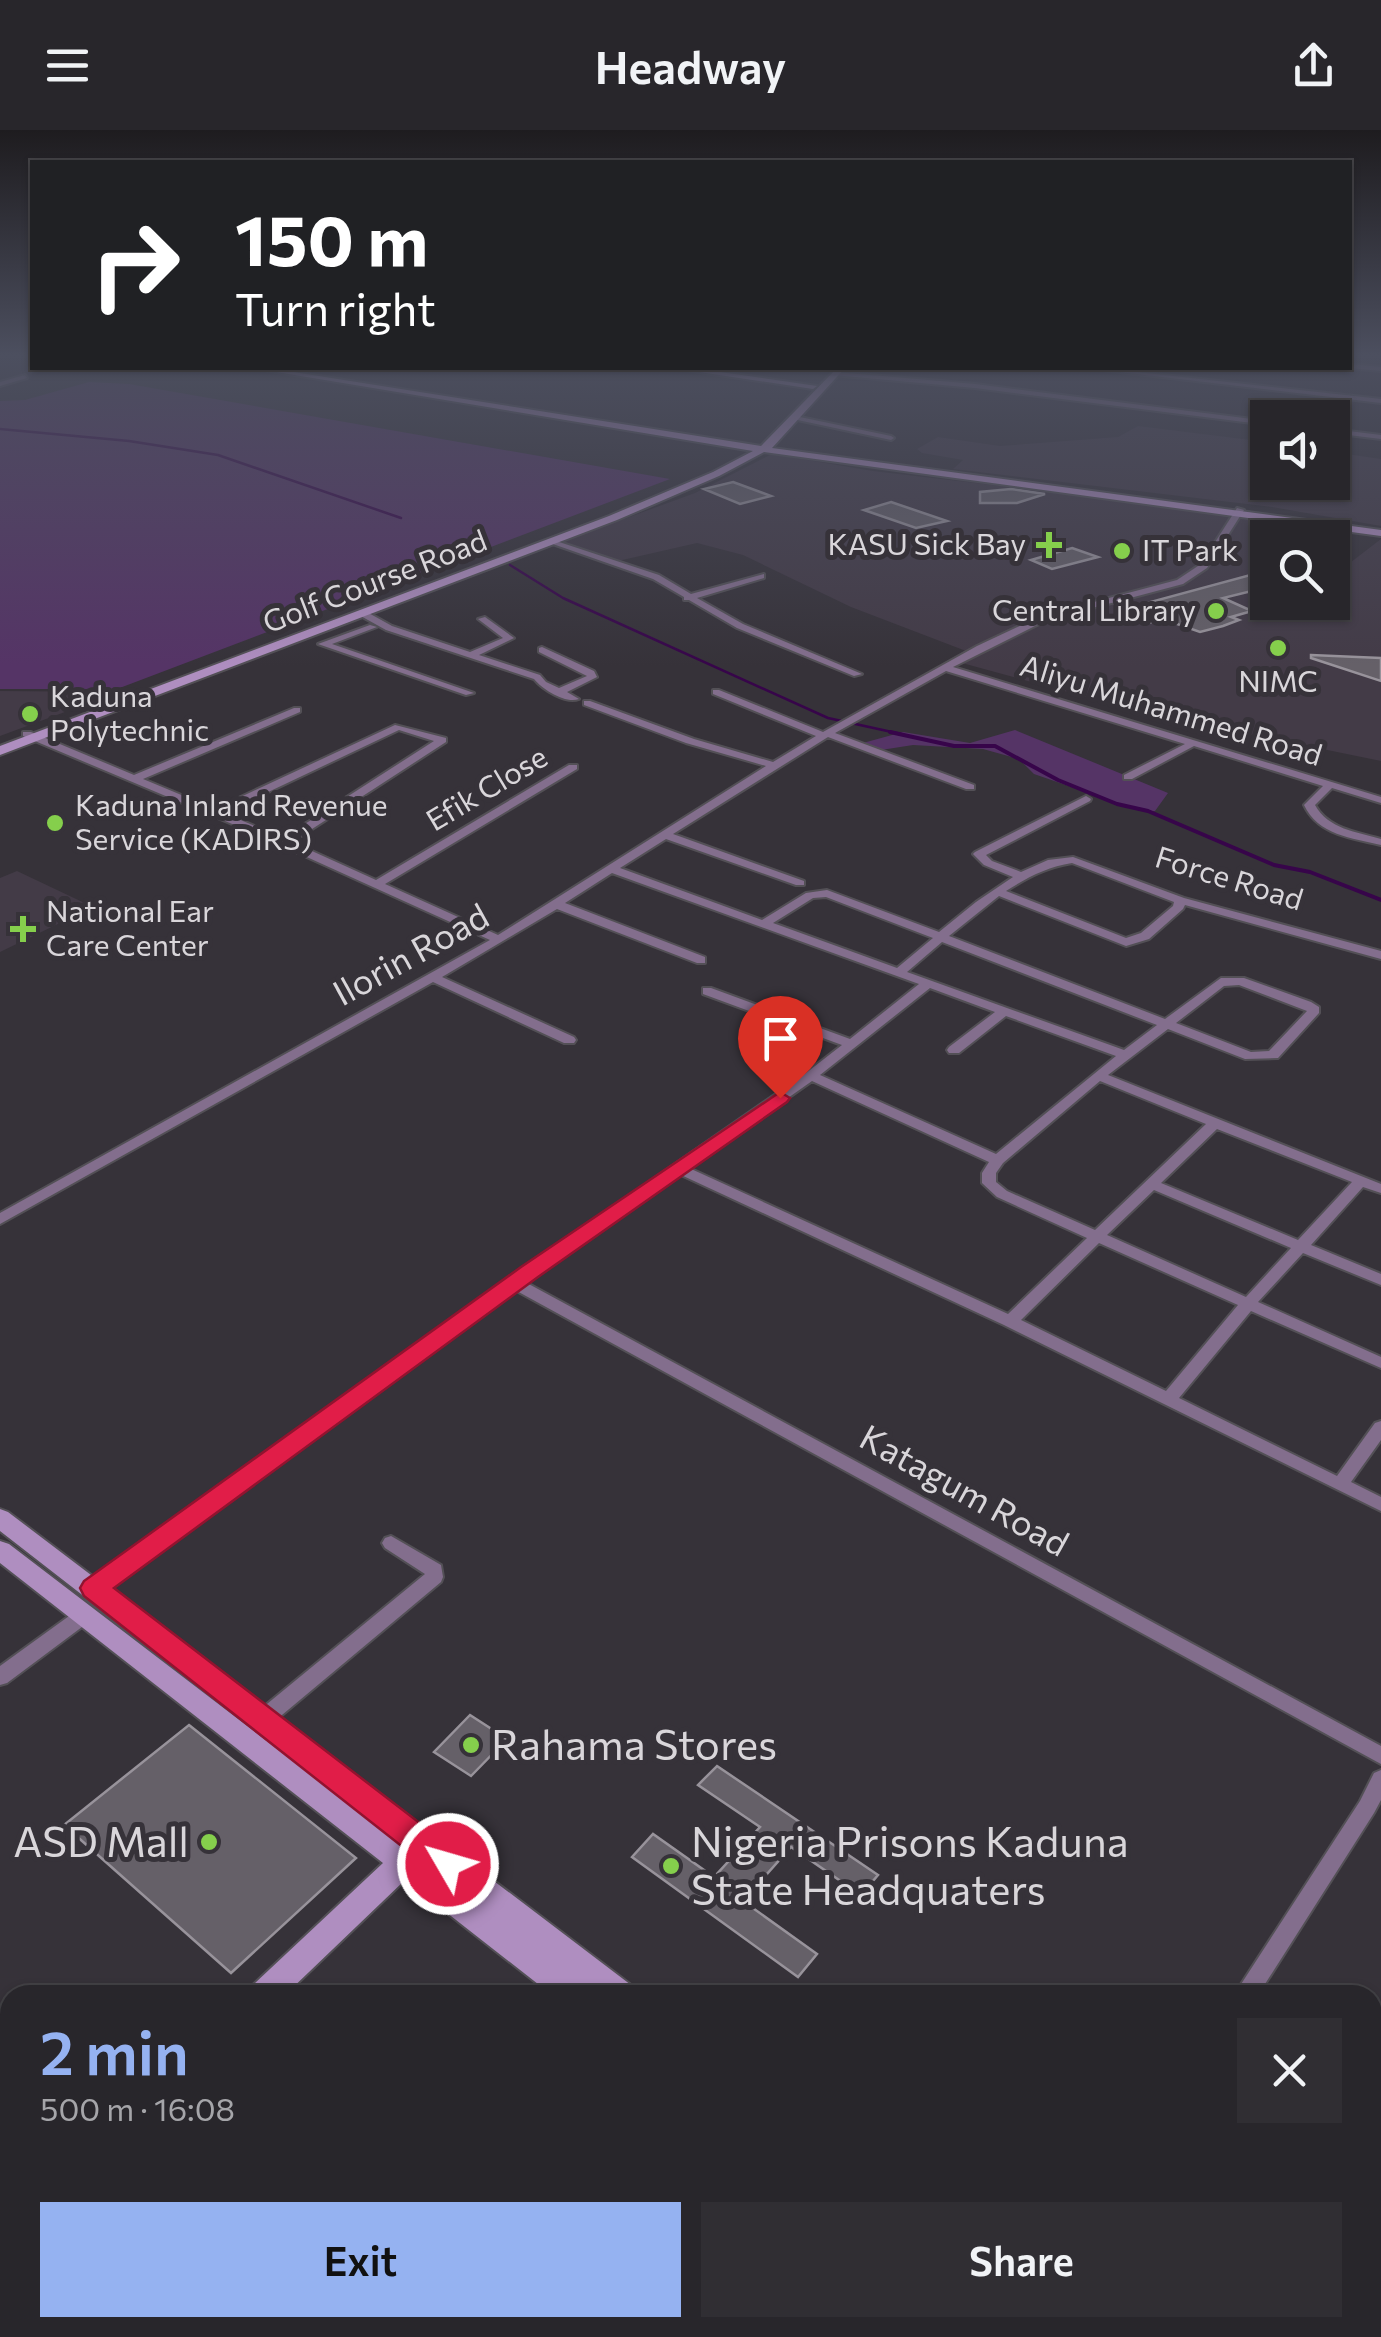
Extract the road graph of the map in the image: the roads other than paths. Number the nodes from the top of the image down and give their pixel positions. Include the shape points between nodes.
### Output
1 (732, 460) edge
2 (859, 460) edge
3 (1239, 510) junction
4 (608, 517) junction
5 (1381, 532) edge
6 (553, 541) junction
7 (761, 576) dead end
8 (687, 598) junction
9 (356, 616) junction
10 (482, 619) dead end
11 (373, 626) junction
12 (389, 628) junction
13 (542, 650) dead end
14 (468, 656) junction
15 (947, 668) junction
16 (857, 674) dead end
17 (560, 692) junction
18 (716, 692) dead end
19 (468, 693) dead end
20 (574, 699) dead end
21 (586, 703) dead end
22 (297, 710) dead end
23 (826, 735) junction
24 (31, 736) junction
25 (1190, 744) junction
26 (0, 748) edge
27 (774, 765) junction
28 (573, 767) dead end
29 (1128, 777) dead end
30 (134, 779) junction
31 (1330, 785) junction
32 (970, 787) dead end
33 (1086, 799) dead end
34 (1381, 800) edge
35 (215, 813) junction
36 (666, 835) junction
37 (1381, 842) edge
38 (284, 843) junction
39 (612, 869) junction
40 (1024, 878) junction
41 (800, 883) dead end
42 (376, 884) junction
43 (998, 892) junction
44 (1180, 900) junction
45 (558, 905) junction
46 (765, 923) junction
47 (946, 936) junction
48 (499, 940) junction
49 (1381, 956) edge
50 (701, 960) dead end
51 (896, 974) junction
52 (433, 977) junction
53 (926, 985) junction
54 (707, 991) dead end
55 (1003, 1012) junction
56 (1170, 1024) junction
57 (569, 1040) dead end
58 (854, 1044) junction
59 (954, 1050) dead end
60 (1125, 1055) junction
61 (810, 1076) junction
62 (1098, 1076) junction
63 (1214, 1124) junction
64 (997, 1160) junction
65 (678, 1168) junction
66 (1361, 1181) junction
67 (1151, 1184) junction
68 (1381, 1189) edge
69 (0, 1218) edge
70 (1093, 1237) junction
71 (1302, 1248) junction
72 (1381, 1280) edge
73 (514, 1283) junction
74 (1247, 1305) junction
75 (1010, 1321) junction
76 (1381, 1364) edge
77 (1169, 1399) junction
78 (1381, 1427) edge
79 (1340, 1484) junction
80 (1381, 1505) edge
81 (0, 1518) edge
82 (391, 1542) dead end
83 (0, 1550) edge
84 (94, 1588) junction
85 (83, 1616) junction
86 (0, 1676) edge
87 (263, 1719) junction
88 (1381, 1756) edge
89 (1381, 1778) edge
90 (1374, 1810) edge
91 (402, 1863) junction
92 (274, 1985) edge
93 (562, 1985) edge
94 (607, 1985) edge
95 (1252, 1985) edge

1 - 4 street, Golf Course Road
2 - 3 street
3 - 5 street
3 - 15 street, Ilorin Road via 1204,566 1180,582 1033,622
4 - 6 street, Golf Course Road
4 - 24 street, Golf Course Road
6 - 8 street via 656,577
6 - 9 street, Golf Course Road
7 - 8 street
8 - 16 street
9 - 11 street
9 - 12 street
9 - 24 street, Golf Course Road
10 - 14 street via 510,638
11 - 12 street
11 - 19 street via 324,644
12 - 14 street
13 - 17 street via 592,677
14 - 17 street via 537,677
15 - 23 street, Ilorin Road
15 - 25 street, Aliyu Muhammed Road
17 - 20 street
18 - 23 street
21 - 27 street
22 - 30 street
23 - 27 street, Ilorin Road
23 - 32 street
24 - 26 street, Golf Course Road
24 - 30 street
25 - 29 street
25 - 31 street, Aliyu Muhammed Road
27 - 36 street, Ilorin Road
28 - 42 street, Efik Close
30 - 35 street
31 - 34 street, Aliyu Muhammed Road
31 - 37 street via 1309,804 1312,815
33 - 40 street via 979,854
35 - 38 street
35 - 38 street via 398,728 442,740
36 - 39 street, Ilorin Road
36 - 41 street
38 - 42 street
39 - 45 street, Ilorin Road
39 - 46 street
40 - 43 street
40 - 44 street, Force Road via 1060,859 1074,860
42 - 48 street
43 - 44 street via 1126,942 1145,936
43 - 47 street
44 - 49 street, Force Road
45 - 48 street, Ilorin Road
45 - 50 street
46 - 47 street via 827,893
46 - 51 street
47 - 51 street
47 - 56 street
48 - 52 street, Ilorin Road
51 - 53 street
52 - 57 street
52 - 69 street, Ilorin Road
53 - 55 street
53 - 58 street
54 - 58 street
55 - 59 street
55 - 60 street
56 - 56 street via 1228,979 1314,1010 1265,1057
56 - 60 street
58 - 61 street
60 - 62 street
61 - 64 street
61 - 65 street
62 - 63 street
62 - 64 street
63 - 66 street
63 - 67 street
64 - 70 street via 989,1183 1002,1194
65 - 73 street
65 - 75 street
66 - 68 street
66 - 71 street
67 - 70 street
67 - 71 street
70 - 74 street
70 - 75 street
71 - 72 street
71 - 74 street
73 - 84 street
73 - 88 street, Katagum Road
74 - 76 street
74 - 77 street
75 - 77 street
77 - 79 street
78 - 79 street
79 - 80 street
81 - 84 street
82 - 87 street via 434,1570 434,1577
83 - 85 street
84 - 87 street
85 - 86 street
85 - 91 street
87 - 94 street
89 - 90 street
90 - 95 street
91 - 92 street
91 - 93 street

